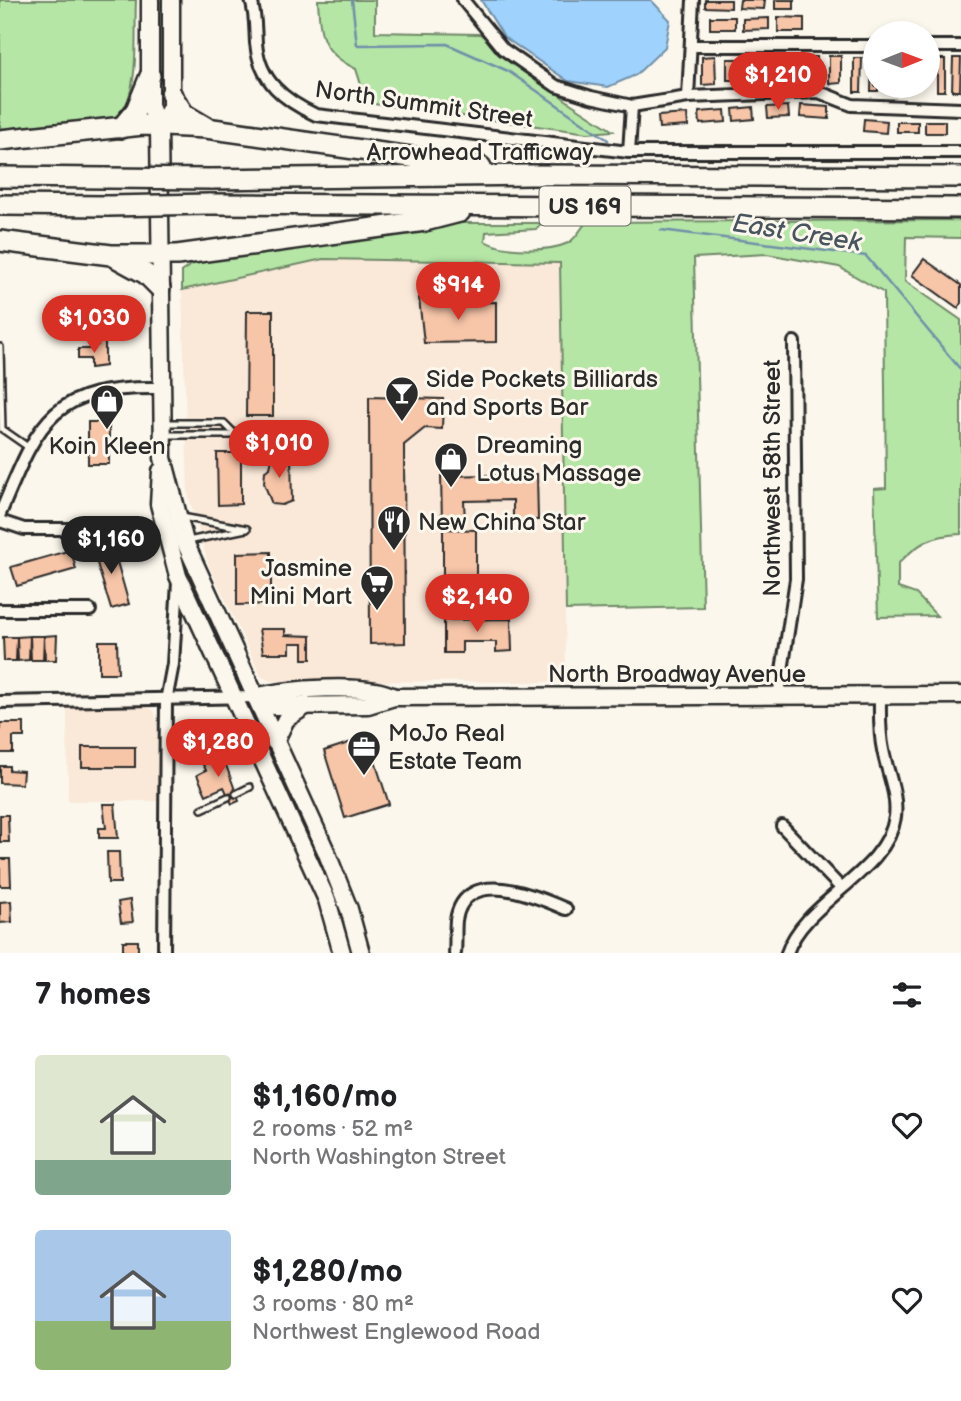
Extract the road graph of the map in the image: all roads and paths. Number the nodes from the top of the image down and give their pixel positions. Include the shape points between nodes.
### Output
1 (150, 0) edge
2 (171, 0) edge
3 (251, 0) edge
4 (463, 0) edge
5 (693, 0) edge
6 (692, 46) junction
7 (863, 46) edge
8 (940, 46) edge
9 (961, 46) edge
10 (150, 76) junction
11 (171, 94) junction
12 (688, 97) junction
13 (632, 106) junction
14 (961, 109) edge
15 (121, 128) junction
16 (159, 128) junction
17 (206, 128) junction
18 (0, 140) edge
19 (629, 152) junction
20 (961, 152) edge
21 (530, 175) junction
22 (0, 177) edge
23 (961, 177) edge
24 (0, 205) edge
25 (486, 206) junction
26 (961, 208) edge
27 (0, 241) edge
28 (161, 254) junction
29 (111, 255) junction
30 (160, 288) junction
31 (794, 342) dead end
32 (0, 347) edge
33 (160, 387) junction
34 (161, 429) junction
35 (28, 447) junction
36 (163, 458) junction
37 (0, 514) edge
38 (177, 516) junction
39 (0, 521) edge
40 (120, 528) dead end
41 (185, 542) junction
42 (178, 576) junction
43 (0, 610) edge
44 (90, 610) dead end
45 (961, 695) edge
46 (778, 696) junction
47 (880, 696) junction
48 (255, 697) junction
49 (394, 697) junction
50 (233, 698) junction
51 (166, 701) junction
52 (0, 702) edge
53 (308, 705) junction
54 (275, 742) junction
55 (250, 787) dead end
56 (236, 794) dead end
57 (228, 797) dead end
58 (202, 809) dead end
59 (782, 826) dead end
60 (842, 888) junction
61 (566, 909) dead end
62 (164, 953) edge
63 (342, 953) edge
64 (361, 953) edge
65 (455, 953) edge
66 (787, 953) edge

1 - 10 main road
2 - 11 main road
3 - 19 street, North Summit Street via 256,46 268,79 287,101 316,115
4 - 13 street via 503,49 556,86
5 - 6 street
6 - 7 street
6 - 12 street
8 - 9 street
10 - 15 highway via 136,110
10 - 16 main road via 150,106
11 - 16 main road via 167,118
11 - 17 highway via 184,114
12 - 13 street
12 - 14 street via 820,92 852,105
13 - 19 street
15 - 16 highway
15 - 18 highway
16 - 17 highway
16 - 28 main road
17 - 21 highway
19 - 20 street, North Summit Street
21 - 22 highway, Arrowhead Trafficway / US 169, bridge
21 - 23 highway, Arrowhead Trafficway / US 169
24 - 25 highway, US 169, bridge
25 - 26 highway, US 169
25 - 28 highway via 425,221 199,254
27 - 29 highway
28 - 29 highway
28 - 30 main road
29 - 30 highway via 146,274
30 - 33 main road
31 - 46 street, Northwest 58th Street via 796,579
32 - 35 lane via 2,429
33 - 34 main road
33 - 35 street via 116,387 88,394 50,418
34 - 34 lane via 236,435 224,423
34 - 36 main road
35 - 37 street
36 - 38 main road
36 - 42 main road via 159,504
38 - 41 main road
38 - 41 lane via 247,529
39 - 40 street via 24,529
41 - 48 main road
42 - 50 main road
42 - 51 street
43 - 44 street
45 - 47 main road, North Broadway Avenue
46 - 47 main road, North Broadway Avenue
46 - 49 main road, North Broadway Avenue
47 - 60 street via 880,734 895,797 895,820 879,852
48 - 49 main road, North Broadway Avenue via 355,689 381,690
48 - 50 street, North Broadway Avenue
48 - 53 main road, North Broadway Avenue via 274,705
48 - 54 main road
49 - 53 main road, North Broadway Avenue via 368,705
50 - 51 street, North Broadway Avenue
50 - 63 main road via 327,900
51 - 52 street, North Broadway Avenue
51 - 62 street
53 - 54 main road via 286,719
54 - 64 main road via 326,851
55 - 56 lane
57 - 58 lane
59 - 60 street
60 - 66 street via 800,930
61 - 65 street via 514,889 481,891 459,911

